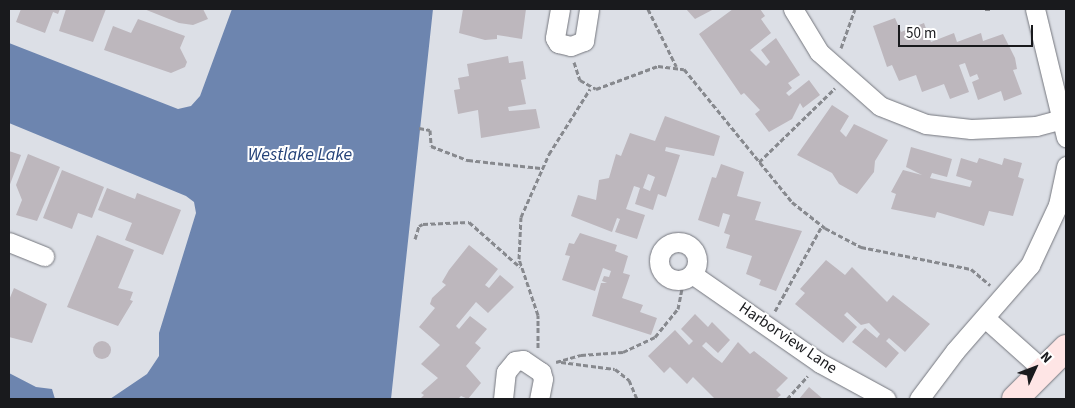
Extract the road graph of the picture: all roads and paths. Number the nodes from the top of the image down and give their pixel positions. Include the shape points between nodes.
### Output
1 (560, 9) edge
2 (589, 9) edge
3 (648, 9) edge
4 (793, 9) edge
5 (855, 9) edge
6 (985, 9) edge
7 (993, 9) edge
8 (1035, 9) edge
9 (571, 46) junction
10 (829, 62) junction
11 (676, 66) junction
12 (845, 78) junction
13 (590, 89) junction
14 (419, 128) dead end
15 (1065, 128) edge
16 (759, 162) junction
17 (1066, 166) edge
18 (542, 168) junction
19 (822, 226) junction
20 (415, 239) dead end
21 (9, 242) edge
22 (44, 256) dead end
23 (521, 268) junction
24 (686, 277) joint
25 (1003, 298) junction
26 (985, 318) junction
27 (766, 324) junction
28 (1066, 348) edge
29 (820, 363) junction
30 (543, 366) junction
31 (1042, 369) junction
32 (504, 399) edge
33 (539, 399) edge
34 (637, 399) edge
35 (787, 399) edge
36 (886, 399) edge
37 (919, 399) edge
38 (1015, 399) edge

1 - 9 street via 555,38 558,43
2 - 9 street via 584,41
3 - 11 path
4 - 10 street
5 - 10 path via 840,50
6 - 7 path
8 - 15 street
9 - 13 path via 577,75
10 - 12 street
11 - 13 path via 658,66 613,86
11 - 16 path via 691,76
12 - 15 street via 880,106 926,124 971,129
12 - 16 path
13 - 18 path
14 - 18 path via 430,130 431,146 468,160
16 - 19 path via 792,202
17 - 25 street via 1047,235
18 - 23 path via 521,217 517,239
19 - 25 path via 861,247 971,269
19 - 27 path via 783,300
20 - 23 path via 419,226 424,224 469,222
21 - 22 street
23 - 30 path via 541,330
24 - 27 street, Harborview Lane
24 - 30 path via 678,309 655,337 623,352 588,354
25 - 26 street
26 - 31 street
26 - 37 street via 954,351
27 - 29 street, Harborview Lane
28 - 31 street
29 - 35 path
29 - 36 street, Harborview Lane
30 - 32 street via 524,360 510,366
30 - 33 street
30 - 34 path via 615,369 628,380
31 - 38 street

